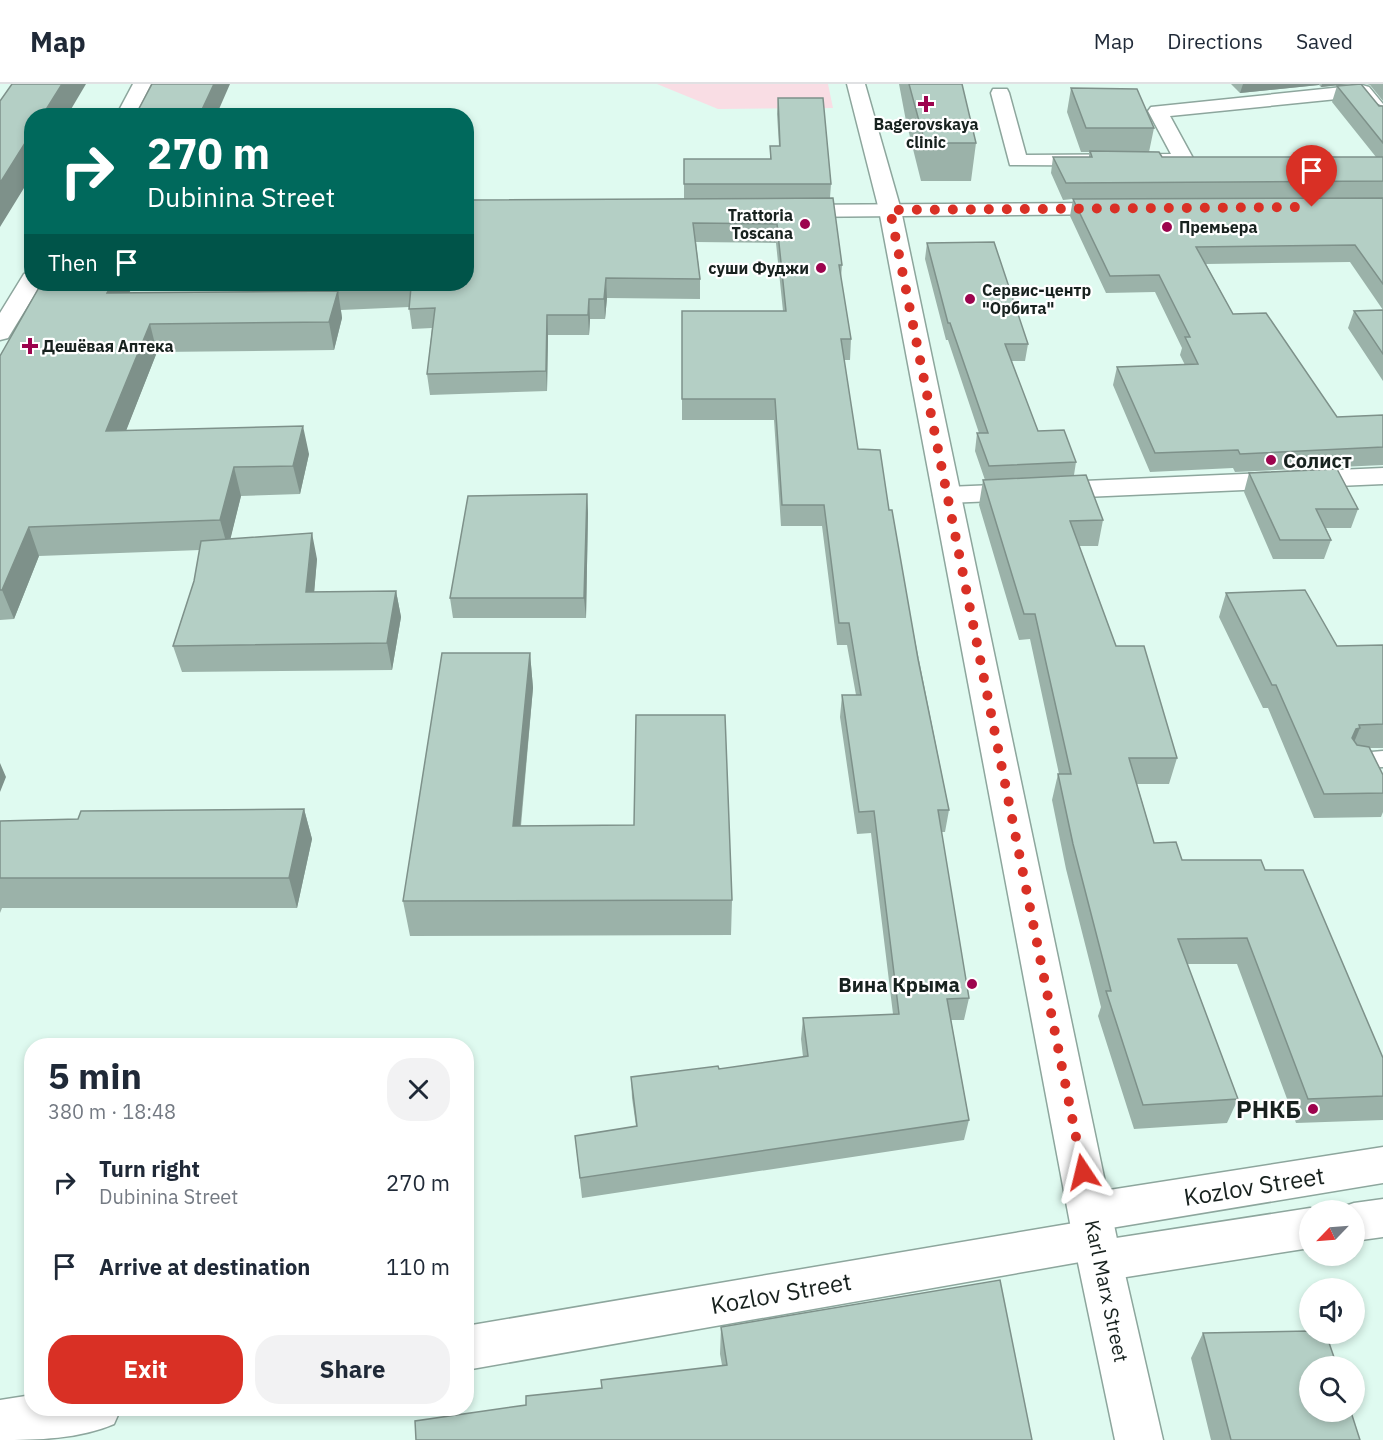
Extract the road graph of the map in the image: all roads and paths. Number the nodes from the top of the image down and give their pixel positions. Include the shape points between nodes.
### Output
1 (142, 84) edge
2 (856, 84) edge
3 (1000, 93) dead end
4 (129, 108) edge
5 (1383, 116) edge
6 (1134, 209) edge
7 (890, 210) junction
8 (772, 211) edge
9 (24, 289) edge
10 (6, 312) edge
11 (0, 333) edge
12 (1383, 476) edge
13 (947, 495) junction
14 (1383, 759) edge
15 (1356, 760) edge
16 (1383, 1165) edge
17 (1383, 1218) edge
18 (1365, 1220) edge
19 (1299, 1228) edge
20 (1095, 1237) junction
21 (474, 1347) edge
22 (46, 1416) edge
23 (0, 1423) edge
24 (1139, 1440) edge

1 - 4 street
2 - 7 street, Karl Marx Street
3 - 5 street via 1017,161 1184,160 1158,111 1362,91
6 - 7 street
7 - 8 street
7 - 13 street, Karl Marx Street
9 - 10 street
10 - 11 street
12 - 13 street
13 - 20 street, Karl Marx Street
14 - 15 lane
16 - 20 street, Kozlov Street
17 - 18 street
19 - 20 street, Kozlov Street
20 - 21 street, Kozlov Street
20 - 24 street, Karl Marx Street
22 - 23 street

